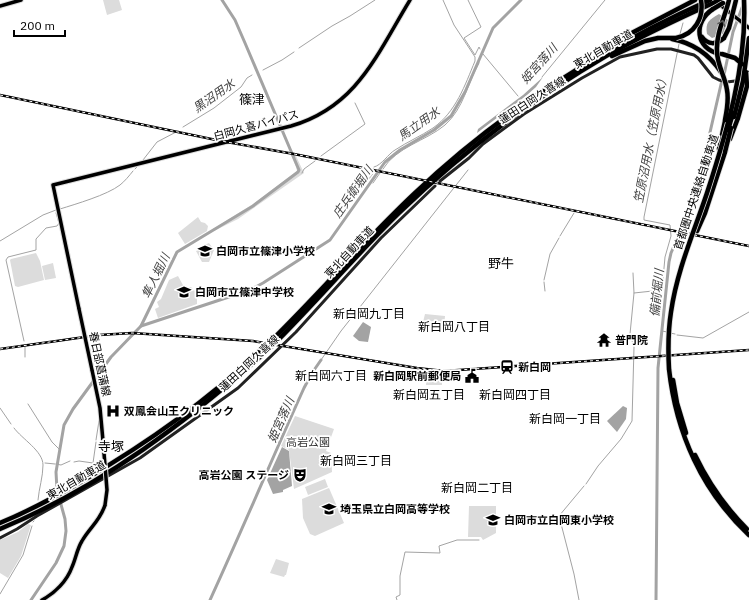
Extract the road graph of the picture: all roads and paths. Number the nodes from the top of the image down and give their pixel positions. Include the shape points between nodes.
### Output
1 (12, 0) edge
2 (21, 0) edge
3 (410, 0) edge
4 (687, 0) edge
5 (695, 0) edge
6 (701, 0) edge
7 (710, 0) edge
8 (729, 0) edge
9 (736, 0) edge
10 (745, 0) edge
11 (720, 2) edge
12 (0, 5) edge
13 (679, 9) junction
14 (749, 28) edge
15 (700, 30) junction
16 (749, 38) edge
17 (676, 39) junction
18 (749, 72) edge
19 (574, 73) junction
20 (722, 73) junction
21 (725, 152) junction
22 (718, 158) junction
23 (440, 181) dead end
24 (53, 185) joint
25 (435, 186) dead end
26 (697, 231) junction
27 (66, 496) junction
28 (54, 502) junction
29 (0, 523) edge
30 (0, 529) edge
31 (749, 531) edge
32 (749, 535) edge
33 (0, 538) edge
34 (42, 600) edge

1 - 12 main road
2 - 12 main road
3 - 24 main road, 白岡久喜バイパス via 366,72 337,104 319,115 300,123
4 - 13 highway
5 - 13 highway
6 - 17 highway, bridge via 702,13 697,25 689,33
7 - 19 highway, 東北自動車道 via 644,31
8 - 11 highway
20 -> 8 highway, bridge via 717,42
9 - 15 highway, bridge via 724,38 718,43 708,43
10 - 22 highway, 首都圏中央連絡自動車道, bridge via 738,75
10 - 26 highway, 首都圏中央連絡自動車道, bridge via 745,46 738,93
11 - 14 main road
11 - 15 highway, bridge via 703,18
11 - 19 highway, 東北自動車道 via 646,35
13 - 19 highway via 626,36 592,57
15 - 21 highway, bridge via 704,46 738,60 747,77 742,106
16 - 21 highway, bridge via 740,94
17 - 19 highway via 641,42
17 - 20 highway, bridge via 704,53
18 - 23 main road, 蓮田白岡久喜線, bridge via 740,80 726,82 714,77 698,58 665,48 620,57 524,114 483,144
19 - 27 highway, 東北自動車道, bridge via 512,117 445,171 399,213 224,387 114,468
20 - 22 highway, bridge via 728,103
21 - 26 highway
22 - 32 highway, 首都圏中央連絡自動車道, bridge via 675,293 669,333 669,369 677,417 686,444 712,493
24 - 34 main road, 春日部菖蒲線, bridge via 100,408 107,490 105,505 99,519 80,545 65,581
25 - 27 main road, 蓮田白岡久喜線 via 381,238 296,332 238,388 140,458
26 - 31 highway, 首都圏中央連絡自動車道, bridge via 682,275 674,312 671,350 675,390 684,427 700,465 724,503
27 - 28 highway, 東北自動車道
28 - 29 highway, 東北自動車道
28 - 30 highway, 東北自動車道
28 - 33 main road via 37,516

